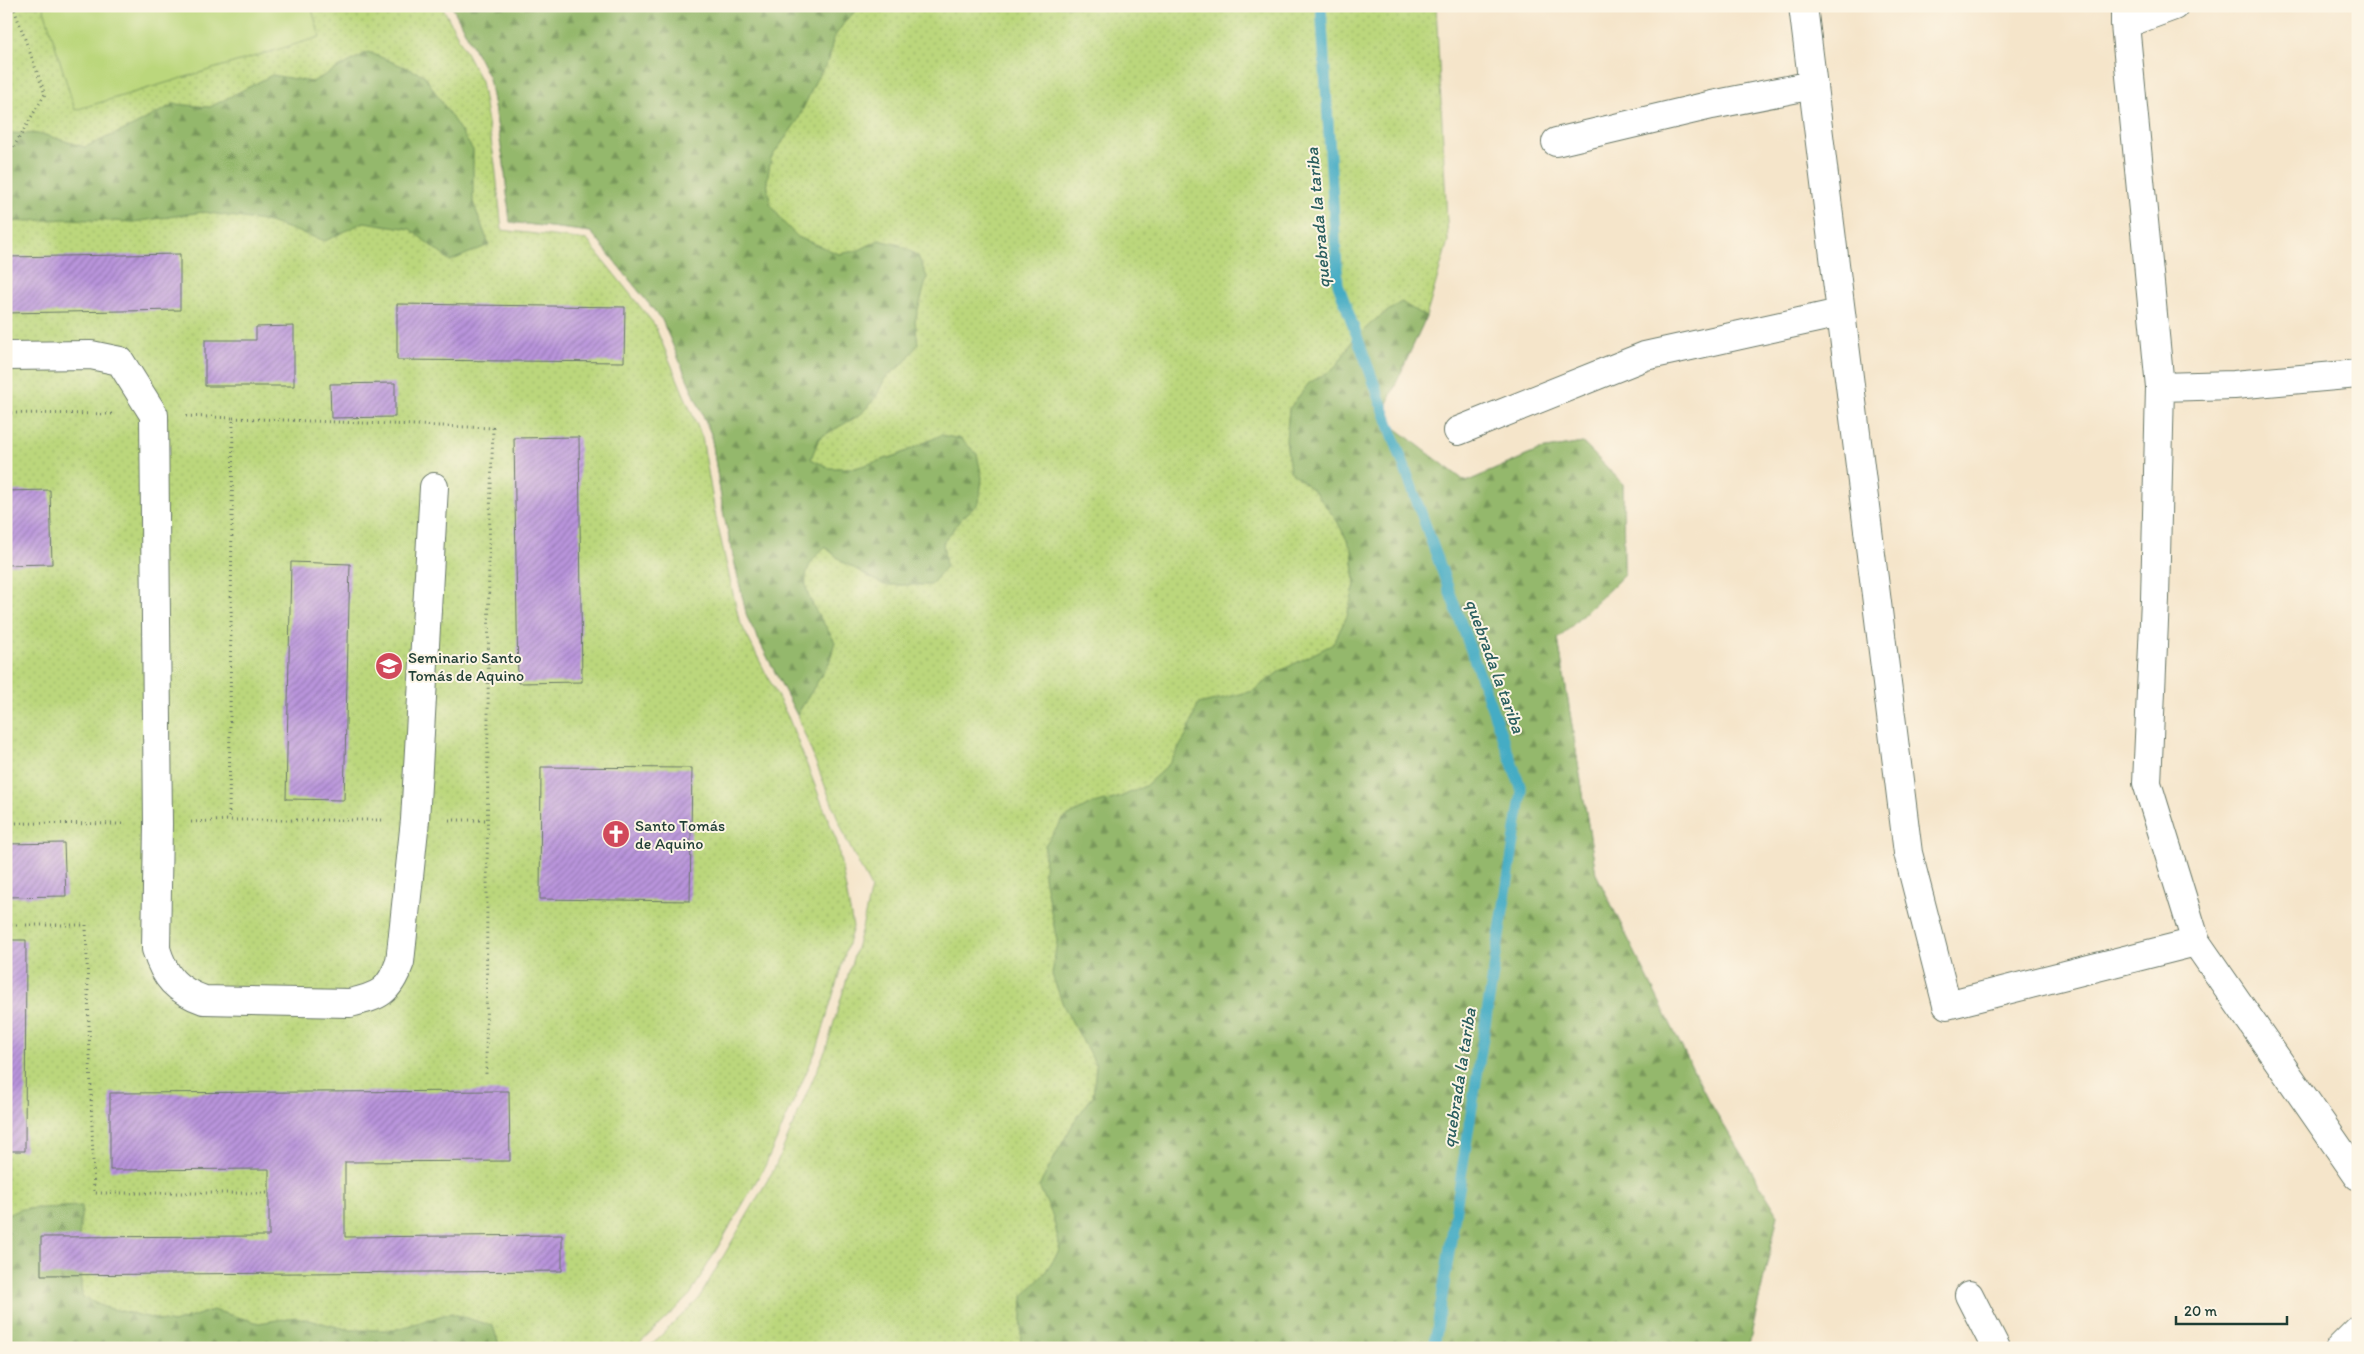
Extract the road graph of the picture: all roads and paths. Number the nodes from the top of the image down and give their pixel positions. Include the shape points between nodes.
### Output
1 (13, 6) edge
2 (1803, 6) edge
3 (2174, 6) edge
4 (2125, 15) edge
5 (1813, 85) junction
6 (1556, 142) dead end
7 (6, 160) edge
8 (1840, 313) junction
9 (6, 356) edge
10 (2358, 374) edge
11 (2160, 387) junction
12 (1458, 432) dead end
13 (434, 487) dead end
14 (414, 820) junction
15 (488, 820) dead end
16 (6, 823) edge
17 (158, 824) junction
18 (6, 925) edge
19 (2196, 942) junction
20 (2358, 1176) edge
21 (269, 1193) dead end
22 (1969, 1295) dead end
23 (2358, 1330) edge
24 (1996, 1348) edge
25 (2340, 1348) edge

1 - 7 path via 45,94
2 - 5 street
3 - 4 street
4 - 11 street
5 - 6 street
5 - 8 street
8 - 12 street via 1645,356
8 - 19 street via 1908,853 1948,1005
9 - 17 street via 91,355 120,361 154,415
10 - 11 street via 2234,385
11 - 19 street via 2147,782
13 - 14 street
14 - 15 path
14 - 17 path via 229,820
14 - 17 street via 400,962 385,990 372,998 350,1003 204,1000 174,984 162,968 156,949
16 - 17 path
18 - 21 path via 86,925 94,1193
19 - 20 street
22 - 24 street
23 - 25 street

